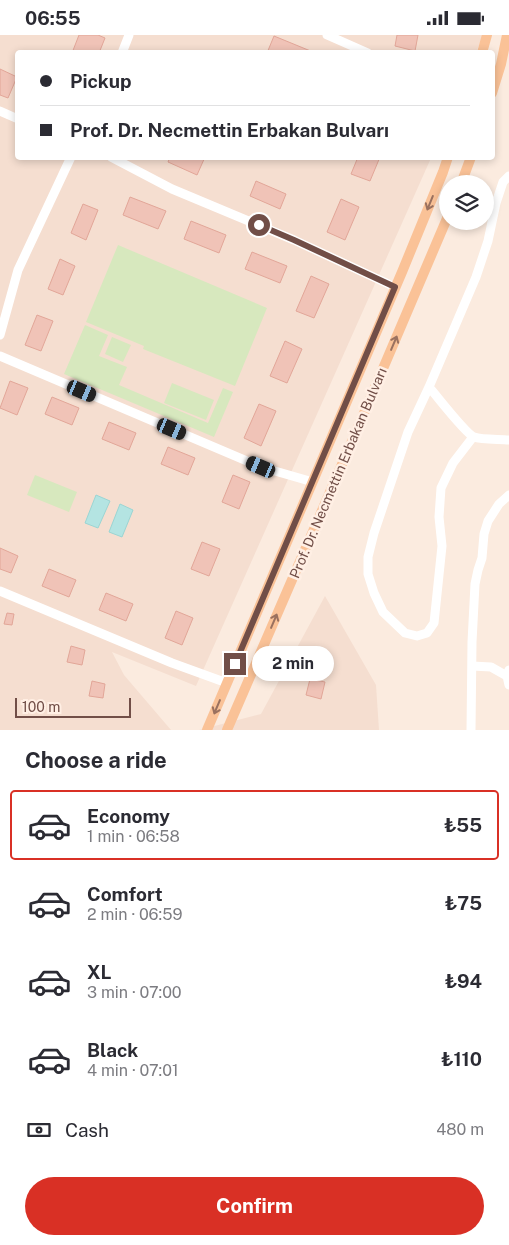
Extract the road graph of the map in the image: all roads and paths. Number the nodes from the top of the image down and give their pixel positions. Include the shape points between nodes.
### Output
1 (129, 35) edge
2 (327, 35) edge
3 (487, 35) edge
4 (507, 35) edge
5 (123, 50) edge
6 (361, 50) edge
7 (483, 50) edge
8 (495, 83) edge
9 (0, 111) edge
10 (15, 118) edge
11 (70, 160) edge
12 (117, 160) edge
13 (447, 160) edge
14 (470, 160) edge
15 (464, 175) edge
16 (509, 175) edge
17 (442, 230) edge
18 (395, 287) junction
19 (0, 335) edge
20 (0, 356) edge
21 (430, 387) junction
22 (473, 437) junction
23 (509, 440) edge
24 (313, 482) junction
25 (509, 495) edge
26 (0, 591) edge
27 (472, 666) junction
28 (508, 677) edge
29 (228, 683) junction
30 (208, 730) edge
31 (227, 730) edge
32 (471, 730) edge

1 - 5 street
2 - 6 street
3 - 7 main road
4 - 8 main road
9 - 10 street
11 - 19 street via 18,270
12 - 18 street via 172,189
13 -> 18 main road, Prof. Dr. Necmettin Erbakan Bulvarı
14 - 15 main road
16 - 21 street via 496,203 476,277
31 -> 17 main road, Prof. Dr. Necmettin Erbakan Bulvarı
18 - 24 main road, Prof. Dr. Necmettin Erbakan Bulvarı
20 - 24 street via 261,467
21 - 22 street
21 - 22 street via 408,432 368,557 368,574 383,612 405,633 417,636 427,633 434,623 442,546 441,488 452,463
22 - 23 street
24 - 29 main road, Prof. Dr. Necmettin Erbakan Bulvarı
25 - 27 street via 494,509 486,527 474,591
26 - 29 street
27 - 28 street via 490,667
27 - 32 street
29 -> 30 main road, Prof. Dr. Necmettin Erbakan Bulvarı

